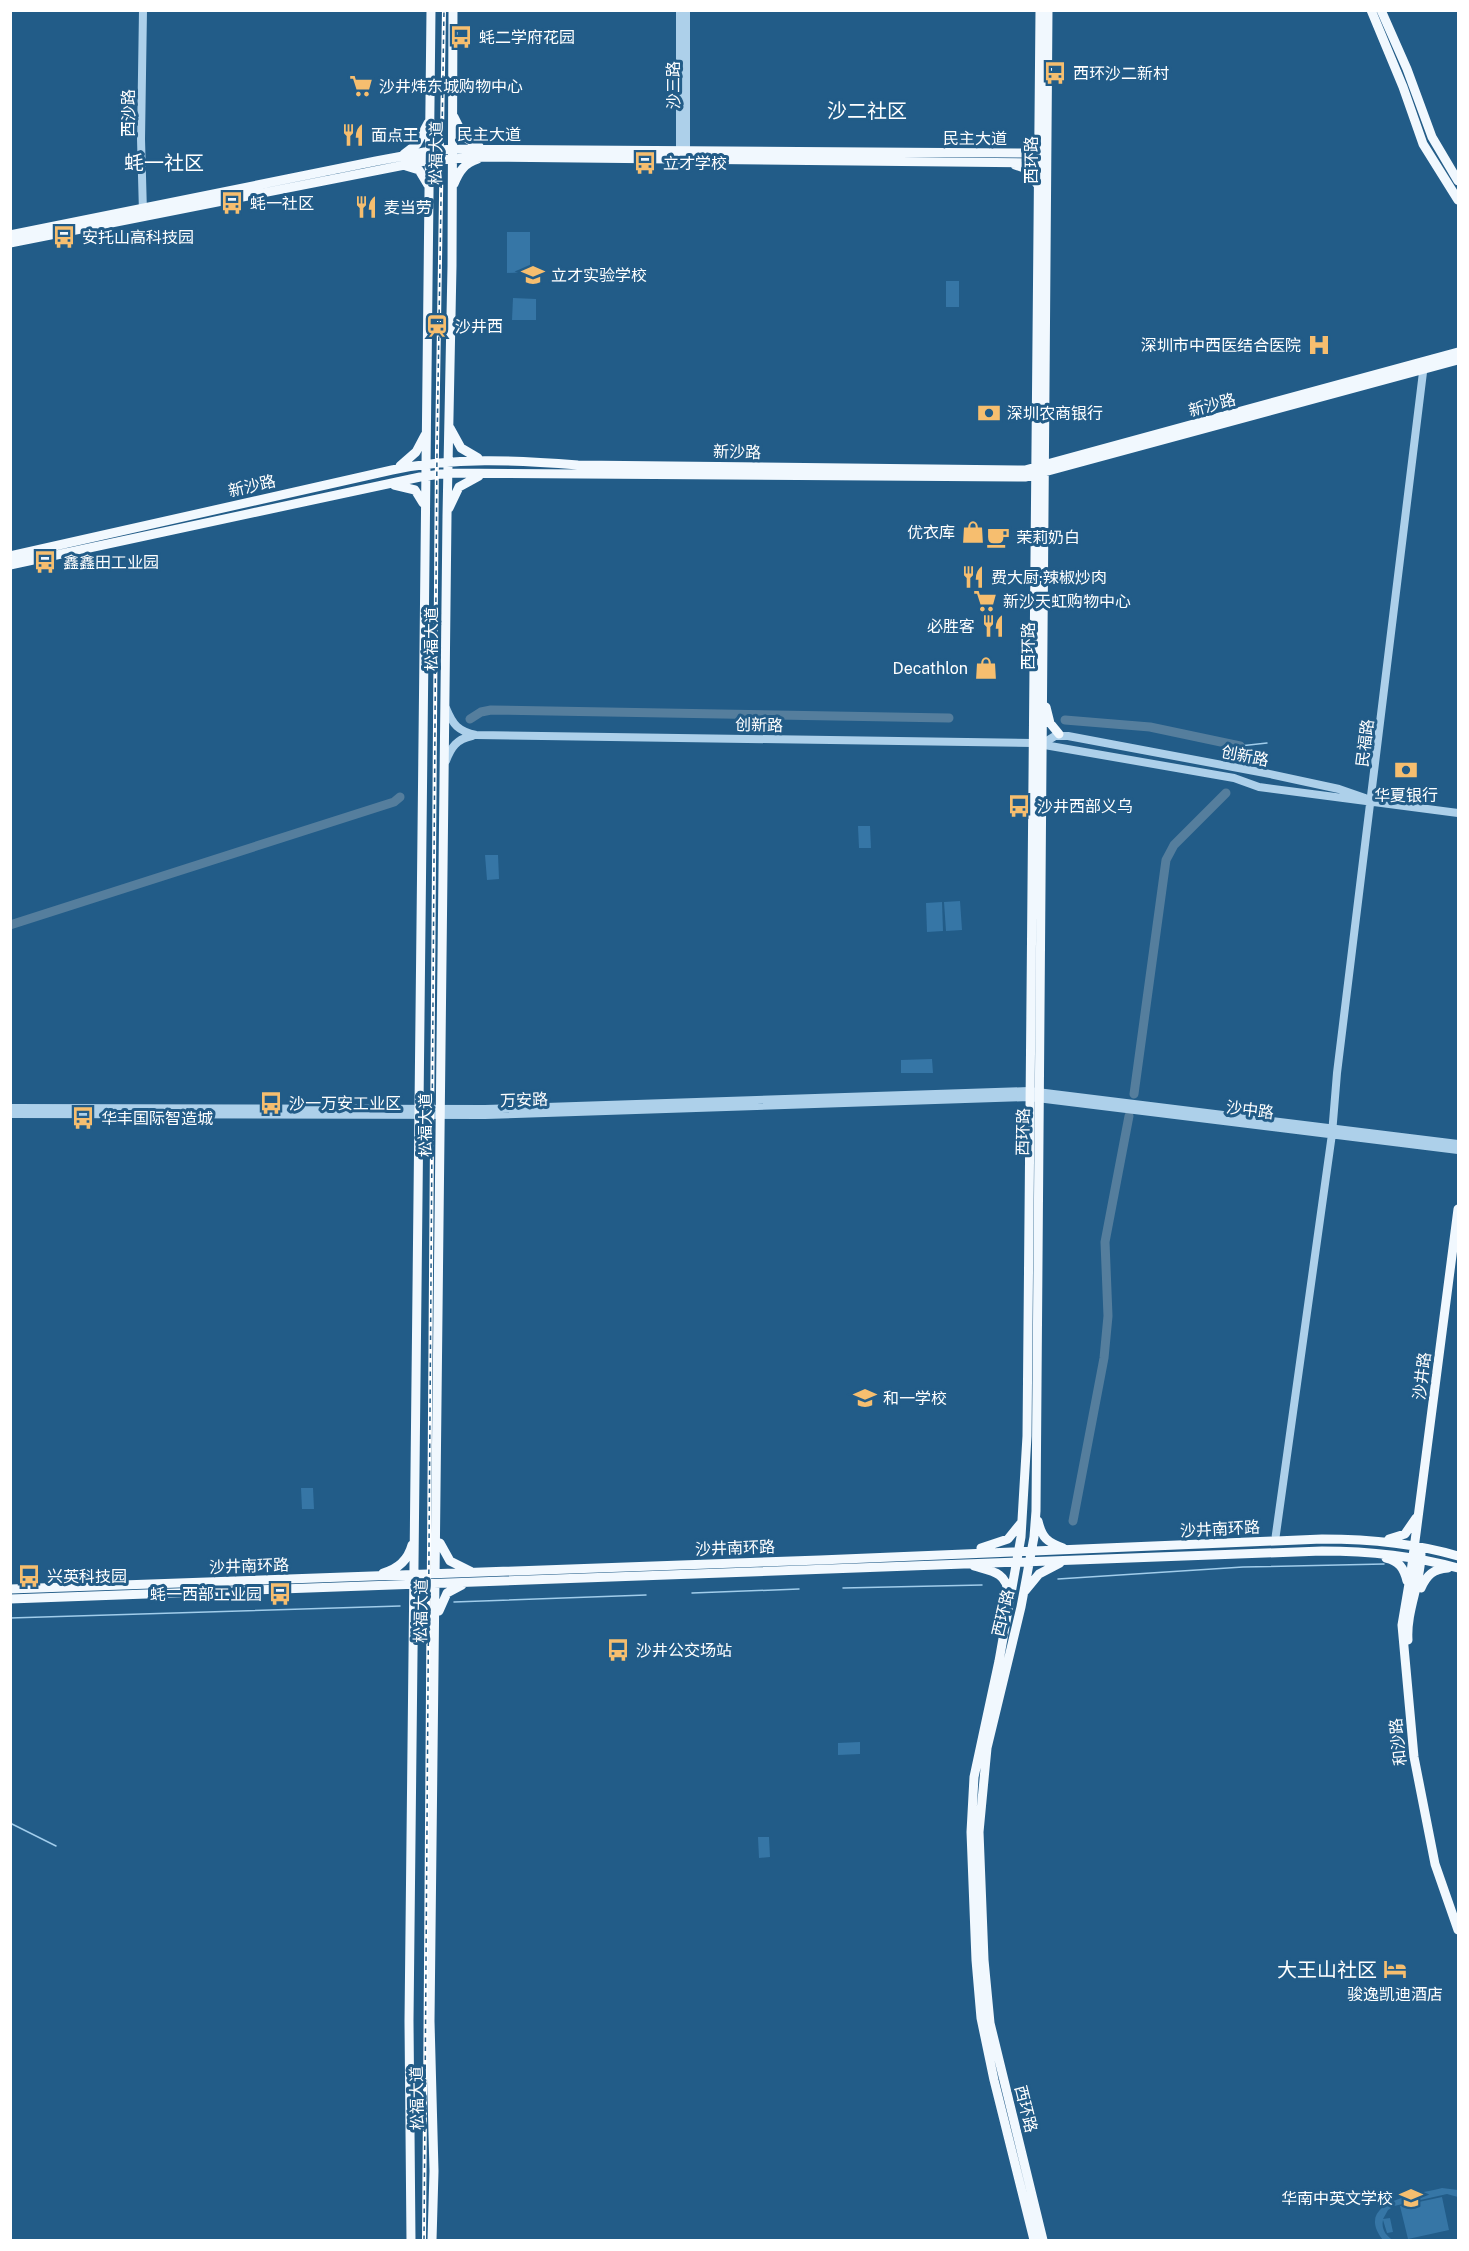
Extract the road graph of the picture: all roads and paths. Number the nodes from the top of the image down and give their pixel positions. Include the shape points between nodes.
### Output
1 (143, 10) edge
2 (431, 10) edge
3 (453, 10) edge
4 (680, 10) edge
5 (686, 10) edge
6 (1040, 10) edge
7 (1048, 10) edge
8 (1371, 10) edge
9 (1381, 10) edge
10 (452, 110) junction
11 (430, 112) junction
12 (1039, 124) junction
13 (487, 153) junction
14 (452, 154) junction
15 (430, 155) junction
16 (683, 155) junction
17 (1008, 157) junction
18 (1041, 158) junction
19 (399, 161) junction
20 (1458, 181) edge
21 (1038, 188) junction
22 (429, 193) junction
23 (451, 195) junction
24 (1458, 200) edge
25 (143, 212) junction
26 (10, 235) edge
27 (10, 243) edge
28 (1458, 352) edge
29 (1458, 360) edge
30 (1424, 365) junction
31 (449, 426) junction
32 (427, 427) junction
33 (486, 460) junction
34 (448, 461) junction
35 (426, 463) junction
36 (392, 470) junction
37 (1040, 470) junction
38 (448, 473) junction
39 (487, 473) junction
40 (426, 476) junction
41 (383, 485) junction
42 (425, 513) junction
43 (447, 516) junction
44 (10, 556) edge
45 (10, 565) edge
46 (1042, 703) junction
47 (446, 707) junction
48 (1059, 734) dead end
49 (476, 735) junction
50 (1038, 744) junction
51 (444, 764) junction
52 (1371, 802) junction
53 (1458, 813) edge
54 (1034, 1095) junction
55 (10, 1108) edge
56 (440, 1112) junction
57 (418, 1113) junction
58 (10, 1114) edge
59 (1332, 1131) junction
60 (1458, 1144) edge
61 (1458, 1150) edge
62 (1458, 1209) edge
63 (1458, 1256) edge
64 (1036, 1510) junction
65 (1419, 1510) junction
66 (1022, 1521) junction
67 (415, 1534) junction
68 (437, 1535) junction
69 (1275, 1541) junction
70 (1379, 1541) junction
71 (1418, 1546) junction
72 (1071, 1550) junction
73 (1018, 1551) junction
74 (1031, 1551) junction
75 (1360, 1552) junction
76 (965, 1553) junction
77 (1458, 1556) edge
78 (1417, 1558) junction
79 (1071, 1561) junction
80 (1017, 1562) junction
81 (1029, 1562) junction
82 (965, 1563) junction
83 (1458, 1568) edge
84 (478, 1572) junction
85 (414, 1574) junction
86 (368, 1576) junction
87 (437, 1579) junction
88 (472, 1583) junction
89 (414, 1585) junction
90 (385, 1586) junction
91 (1408, 1586) junction
92 (10, 1589) edge
93 (1023, 1593) junction
94 (10, 1599) edge
95 (1414, 1601) junction
96 (1009, 1605) junction
97 (414, 1614) junction
98 (436, 1622) junction
99 (1458, 1916) edge
100 (1458, 1930) edge
101 (411, 2241) edge
102 (432, 2241) edge
103 (1034, 2241) edge
104 (1043, 2241) edge

1 - 25 street, 西沙路
2 - 11 main road, 松福大道
3 - 10 main road, 松福大道
4 - 16 street, 沙三路
5 - 16 street, 沙三路
6 - 12 main road, 西环路
7 - 18 main road, 西环路
8 - 24 main road via 1423,144
9 - 20 main road via 1432,137
10 - 13 main road via 464,137
10 - 14 main road, 松福大道
11 - 15 main road, 松福大道
11 - 19 main road via 421,138
12 - 17 main road via 1032,143
12 - 18 main road, 西环路
13 - 14 main road, 民主大道
13 - 16 main road, 民主大道
13 - 23 main road via 462,169
14 - 15 main road, 民主大道
14 - 23 main road, 松福大道
15 - 19 main road, 民主大道
15 - 22 main road, 松福大道
16 - 17 main road, 民主大道
17 - 18 main road, 民主大道
17 - 21 main road via 1027,169
18 - 21 main road, 西环路
18 - 37 main road, 西环路
19 - 22 main road via 420,170
19 - 25 main road, 民主大道
21 - 37 main road, 西环路
22 - 32 main road, 松福大道
23 - 31 main road, 松福大道
25 - 26 main road, 民主大道
25 - 27 main road, 民主大道
28 - 30 main road, 新沙路
29 - 30 main road, 新沙路
30 - 37 main road, 新沙路
30 - 52 street, 民福路
31 - 33 main road via 466,453
31 - 34 main road, 松福大道
32 - 35 main road, 松福大道
32 - 36 main road via 416,452
33 - 34 main road, 新沙路
33 - 37 main road, 新沙路 via 578,465
34 - 35 main road, 新沙路
34 - 38 main road, 松福大道
35 - 36 main road, 新沙路
35 - 40 main road, 松福大道
36 - 44 main road, 新沙路
37 - 39 main road, 新沙路 via 1016,478
37 - 46 main road, 西环路
37 - 50 main road, 西环路
38 - 39 main road, 新沙路
38 - 40 main road, 新沙路
38 - 43 main road, 松福大道
39 - 43 main road via 459,487
40 - 41 main road, 新沙路
40 - 42 main road, 松福大道
41 - 42 main road via 415,490
41 - 45 main road, 新沙路
42 - 57 main road, 松福大道
43 - 47 main road, 松福大道
46 - 48 main road
46 - 50 main road, 西环路
47 - 49 street via 455,726
47 - 51 main road, 松福大道
49 - 50 street, 创新路
49 - 51 street via 453,746
50 - 52 street, 创新路 via 1234,778 1259,787
50 - 52 street, 创新路 via 1055,736 1068,736 1295,779 1339,789
50 - 54 main road, 西环路
51 - 56 main road, 松福大道
52 - 53 street, 创新路
52 - 59 street, 民福路
54 - 56 street, 万安路
54 - 59 street, 沙中路
54 - 64 main road, 西环路
54 - 66 main road, 西环路
55 - 57 street, 万安路
56 - 57 street, 万安路
56 - 68 main road, 松福大道
57 - 58 street, 万安路
57 - 67 main road, 松福大道
59 - 60 street, 沙中路
59 - 61 street, 沙中路
59 - 69 street, 民福路
62 - 65 main road, 沙井路
63 - 71 main road, 沙井路
64 - 72 main road via 1043,1537
64 - 74 main road, 西环路
65 - 70 main road via 1405,1534
65 - 71 main road, 沙井路
66 - 73 main road, 西环路
66 - 76 main road via 1004,1541
67 - 85 main road, 松福大道
67 - 86 main road via 406,1560 388,1572
68 - 84 main road via 447,1559
68 - 87 main road, 松福大道
69 - 70 main road, 沙井南环路
69 - 72 main road, 沙井南环路
70 - 71 main road, 沙井南环路
71 - 77 main road, 沙井南环路
71 - 78 main road, 和沙路
72 - 74 main road, 沙井南环路
73 - 74 main road, 沙井南环路
73 - 76 main road, 沙井南环路
73 - 80 main road, 西环路
74 - 81 main road, 西环路
75 - 78 main road, 沙井南环路
75 - 79 main road, 沙井南环路
75 - 91 main road via 1396,1561 1404,1569
76 - 84 main road, 沙井南环路
78 - 83 main road, 沙井南环路
78 - 91 main road, 和沙路
78 - 95 main road, 和沙路 via 1421,1571
79 - 81 main road, 沙井南环路
79 - 93 main road via 1044,1570
80 - 81 main road, 沙井南环路
80 - 82 main road, 沙井南环路
80 - 96 main road, 西环路
81 - 93 main road, 西环路
82 - 88 main road, 沙井南环路
82 - 96 main road via 1002,1576
83 - 95 main road via 1438,1569 1429,1574
84 - 87 main road, 沙井南环路
85 - 86 main road, 沙井南环路
85 - 87 main road, 沙井南环路
85 - 89 main road, 松福大道
86 - 92 main road, 沙井南环路
87 - 88 main road, 沙井南环路
87 - 89 main road, 沙井南环路
87 - 98 main road, 松福大道
88 - 98 main road via 447,1593
89 - 90 main road, 沙井南环路
89 - 97 main road, 松福大道
90 - 94 main road, 沙井南环路
90 - 97 main road via 407,1594
91 - 100 main road, 和沙路 via 1402,1625 1414,1758 1435,1864
93 - 104 main road, 西环路 via 987,1748 980,1805 980,1878 990,2023
95 - 99 main road, 和沙路 via 1408,1634 1420,1757 1436,1844
96 - 103 main road, 西环路 via 974,1777 972,1878 981,2018
97 - 101 main road, 松福大道 via 409,2014
98 - 102 main road, 松福大道 via 430,2021

